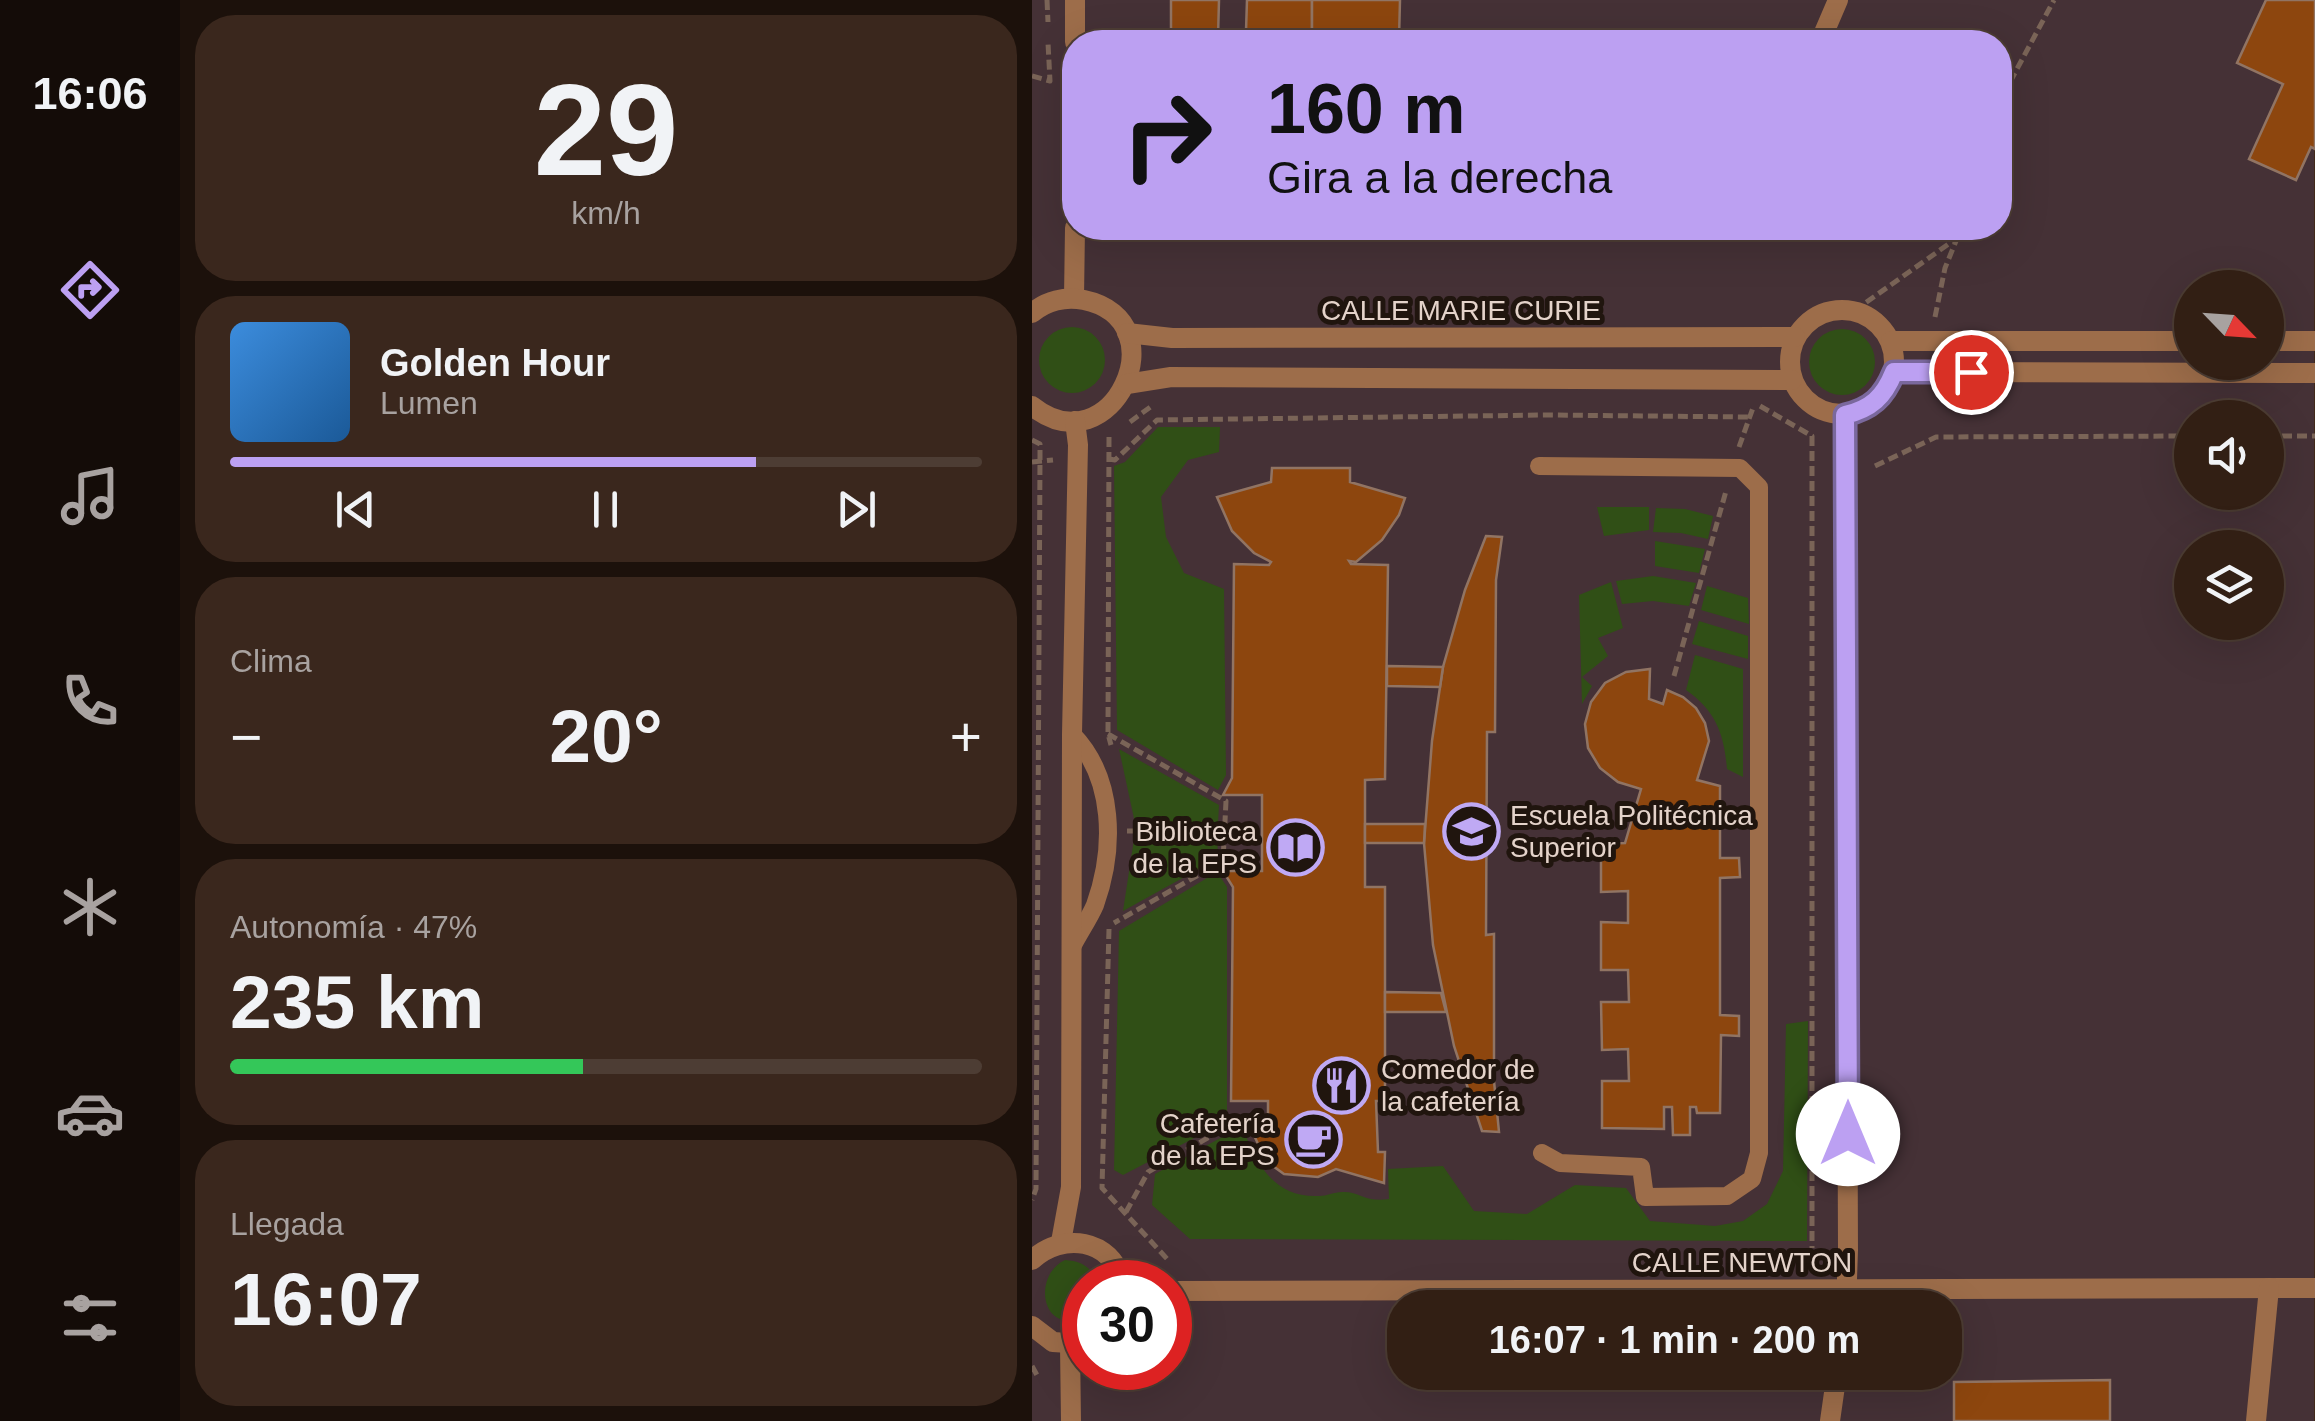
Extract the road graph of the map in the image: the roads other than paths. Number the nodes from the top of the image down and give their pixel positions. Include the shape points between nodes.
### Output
1 (1075, 0) edge
2 (1838, 0) edge
3 (1075, 30) edge
4 (1825, 30) edge
5 (1075, 240) edge
6 (1074, 298) junction
7 (1032, 313) edge
8 (1127, 334) junction
9 (1796, 336) junction
10 (1891, 341) junction
11 (2174, 341) edge
12 (2284, 341) edge
13 (2314, 341) edge
14 (1894, 372) junction
15 (2314, 374) edge
16 (1792, 380) junction
17 (1127, 384) junction
18 (1032, 406) edge
19 (1845, 415) junction
20 (1076, 420) junction
21 (1539, 466) dead end
22 (1072, 734) junction
23 (1072, 947) junction
24 (1542, 1153) dead end
25 (1061, 1242) junction
26 (1032, 1260) edge
27 (1111, 1260) edge
28 (2269, 1288) junction
29 (2314, 1288) edge
30 (1847, 1290) edge
31 (1192, 1291) edge
32 (1387, 1294) edge
33 (1962, 1296) edge
34 (1032, 1326) edge
35 (1062, 1343) edge
36 (1073, 1390) edge
37 (1834, 1390) edge
38 (1071, 1421) edge
39 (1830, 1421) edge
40 (2256, 1421) edge

1 - 3 street
2 - 4 street
5 - 6 street
6 - 7 street
6 - 8 street via 1105,308
8 - 9 street, CALLE MARIE CURIE
8 - 17 street
9 - 10 street via 1806,323 1836,309 1868,316
9 - 16 street
10 - 11 street
10 - 14 street
12 - 13 street
14 - 15 street
14 - 19 street via 1876,402
16 - 17 street via 1172,377
16 - 19 street via 1811,405
17 - 20 street via 1101,413
18 - 20 street
19 - 30 street
20 - 22 street
21 - 24 lane via 1732,467 1758,487 1759,1153 1752,1179 1728,1196 1645,1198 1641,1167 1560,1163
22 - 23 street
22 - 23 lane via 1101,776 1108,836 1094,905
23 - 25 street via 1071,1187
25 - 26 street
25 - 27 street via 1096,1247
28 - 29 street, CALLE NEWTON
28 - 33 street, CALLE NEWTON
28 - 40 street
31 - 32 street, CALLE NEWTON
34 - 35 street
36 - 38 street
37 - 39 street

